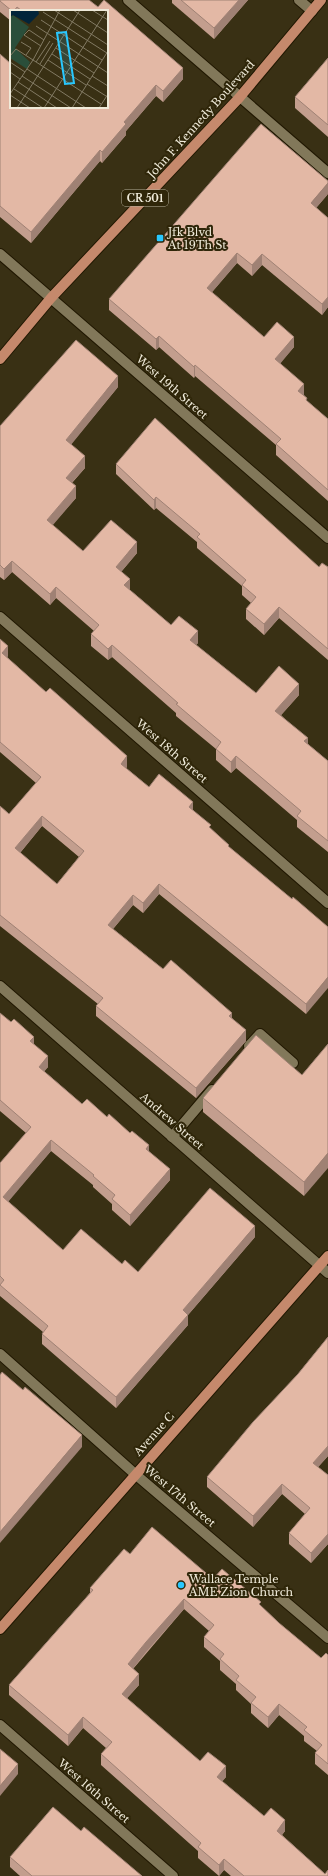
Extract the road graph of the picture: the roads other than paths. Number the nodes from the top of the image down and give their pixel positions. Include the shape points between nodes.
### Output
1 (128, 0) edge
2 (299, 0) edge
3 (321, 0) edge
4 (312, 11) junction
5 (239, 98) junction
6 (328, 173) edge
7 (0, 254) edge
8 (51, 298) junction
9 (0, 359) edge
10 (328, 538) edge
11 (0, 617) edge
12 (328, 903) edge
13 (0, 986) edge
14 (244, 1052) edge
15 (293, 1063) dead end
16 (218, 1082) edge
17 (172, 1136) junction
18 (328, 1256) edge
19 (319, 1266) junction
20 (328, 1273) edge
21 (0, 1354) edge
22 (135, 1474) junction
23 (0, 1629) edge
24 (328, 1638) edge
25 (0, 1725) edge
26 (173, 1876) edge

1 - 5 street
2 - 4 street
3 - 4 main road, John F. Kennedy Boulevard / CR 501
4 - 5 main road, John F. Kennedy Boulevard / CR 501
5 - 6 street
5 - 8 main road, John F. Kennedy Boulevard / CR 501
7 - 8 street, West 19th Street
8 - 9 main road, John F. Kennedy Boulevard / CR 501
8 - 10 street, West 19th Street
11 - 12 street, West 18th Street
13 - 17 street, Andrew Street
14 - 15 street via 260,1034
16 - 17 street
17 - 19 street, Andrew Street
18 - 19 main road, Avenue C
19 - 20 street, Andrew Street
19 - 22 main road, Avenue C
21 - 22 street, West 17th Street
22 - 23 main road, Avenue C
22 - 24 street, West 17th Street
25 - 26 street, West 16th Street

